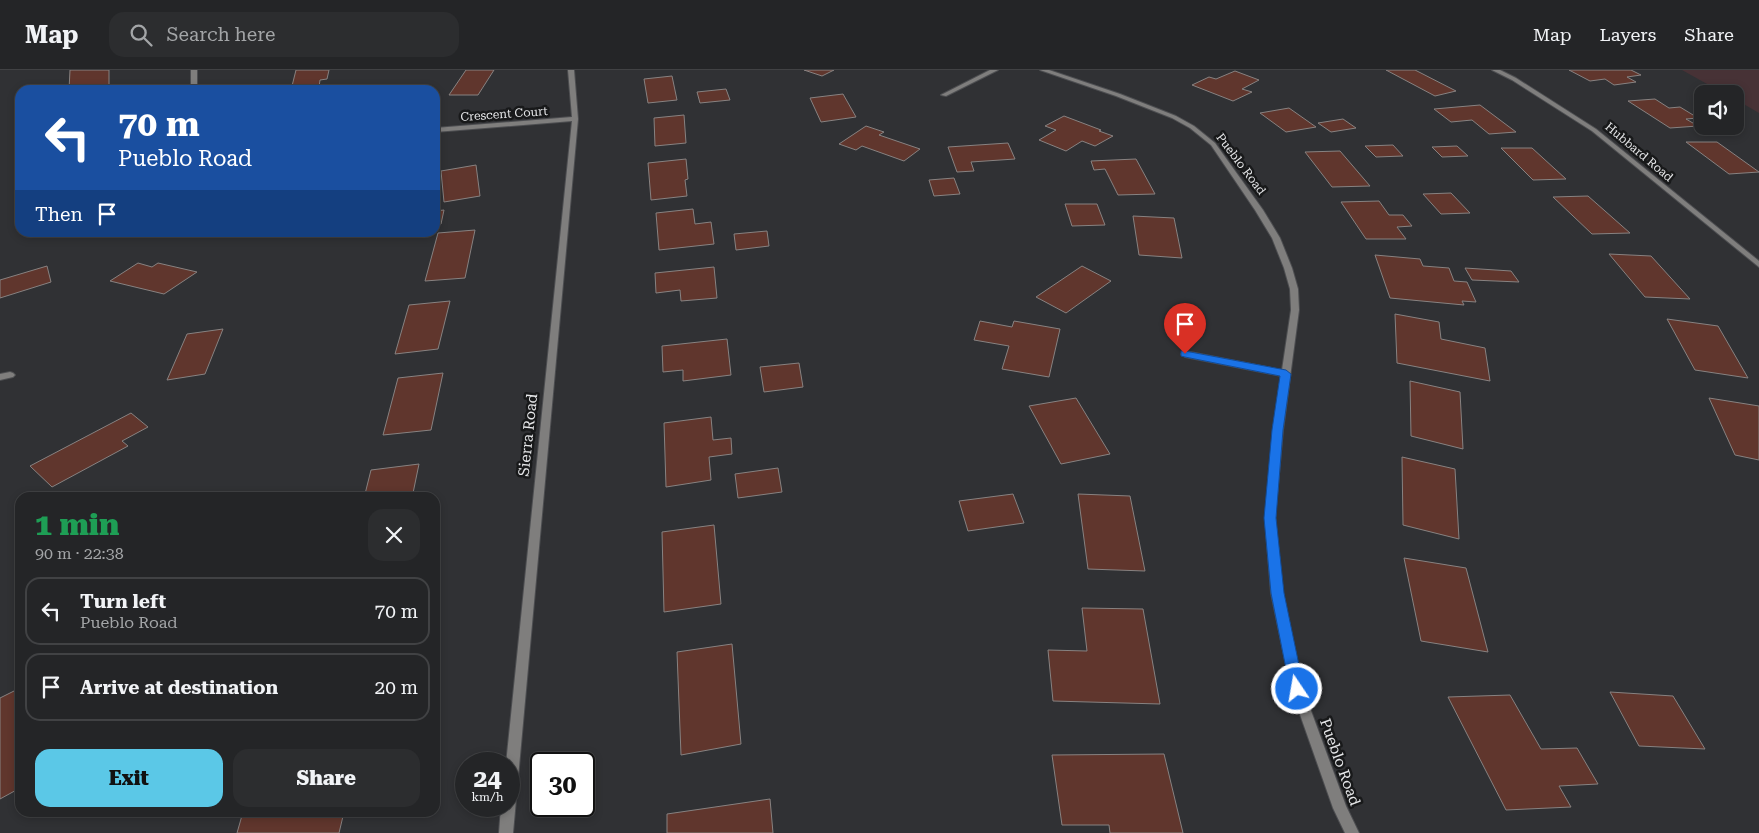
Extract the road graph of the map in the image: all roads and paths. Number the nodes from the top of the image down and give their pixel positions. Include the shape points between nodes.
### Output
1 (194, 70) edge
2 (571, 70) edge
3 (995, 70) edge
4 (1043, 70) edge
5 (1495, 70) edge
6 (194, 85) edge
7 (944, 95) dead end
8 (575, 120) junction
9 (440, 130) edge
10 (1759, 266) edge
11 (1185, 354) dead end
12 (1286, 374) junction
13 (514, 752) edge
14 (508, 817) edge
15 (506, 833) edge
16 (1352, 833) edge

1 - 6 street
2 - 8 street, Sierra Road
3 - 7 street
4 - 12 street, Pueblo Road via 1174,117 1213,144 1272,231 1288,268 1295,310
5 - 10 street, Hubbard Road via 1594,130
8 - 9 street, Crescent Court
8 - 13 street, Sierra Road
11 - 12 street
12 - 16 street, Pueblo Road via 1270,518 1277,593 1297,689
14 - 15 street, Sierra Road

